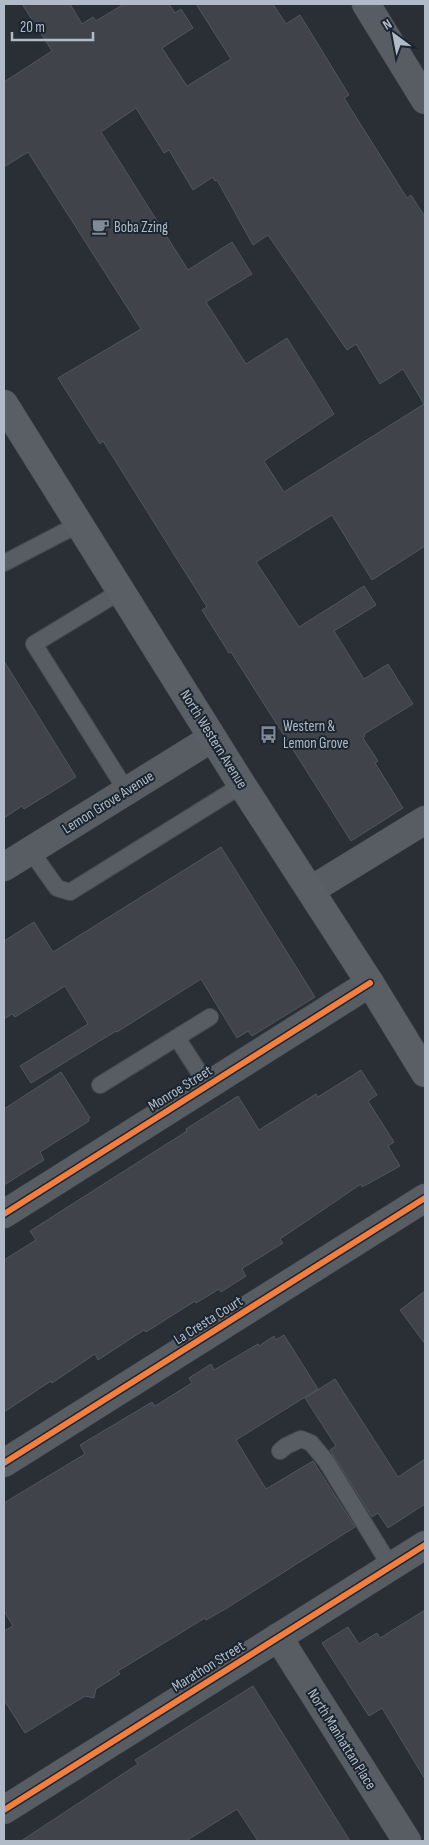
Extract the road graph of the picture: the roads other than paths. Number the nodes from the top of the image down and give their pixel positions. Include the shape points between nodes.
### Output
1 (366, 4) edge
2 (425, 100) edge
3 (4, 404) edge
4 (79, 524) junction
5 (4, 563) edge
6 (121, 591) junction
7 (212, 738) junction
8 (242, 785) junction
9 (126, 790) junction
10 (425, 820) edge
11 (30, 850) junction
12 (4, 867) edge
13 (310, 890) junction
14 (370, 983) junction
15 (210, 1017) dead end
16 (177, 1038) junction
17 (425, 1073) edge
18 (100, 1085) dead end
19 (208, 1086) junction
20 (425, 1198) edge
21 (4, 1214) edge
22 (280, 1451) dead end
23 (4, 1463) edge
24 (425, 1545) edge
25 (391, 1567) junction
26 (278, 1637) junction
27 (4, 1810) edge
28 (406, 1841) edge

1 - 2 street
3 - 4 main road, North Western Avenue
4 - 5 lane
4 - 6 main road, North Western Avenue
6 - 7 main road, North Western Avenue
6 - 9 lane via 34,644
7 - 8 main road, North Western Avenue
7 - 9 street, Lemon Grove Avenue
8 - 11 lane via 70,892 57,888
8 - 13 main road, North Western Avenue
9 - 11 street, Lemon Grove Avenue
10 - 13 street
11 - 12 street, Lemon Grove Avenue
13 - 14 main road, North Western Avenue
14 - 17 main road, North Western Avenue
14 - 19 street, Monroe Street
15 - 16 lane
16 - 18 lane
16 - 19 lane
19 - 21 street, Monroe Street
20 - 23 street, La Cresta Court
22 - 25 lane via 301,1439 310,1443 326,1461
24 - 25 street, Marathon Street
25 - 26 street, Marathon Street
26 - 27 street, Marathon Street
26 - 28 street, North Manhattan Place

